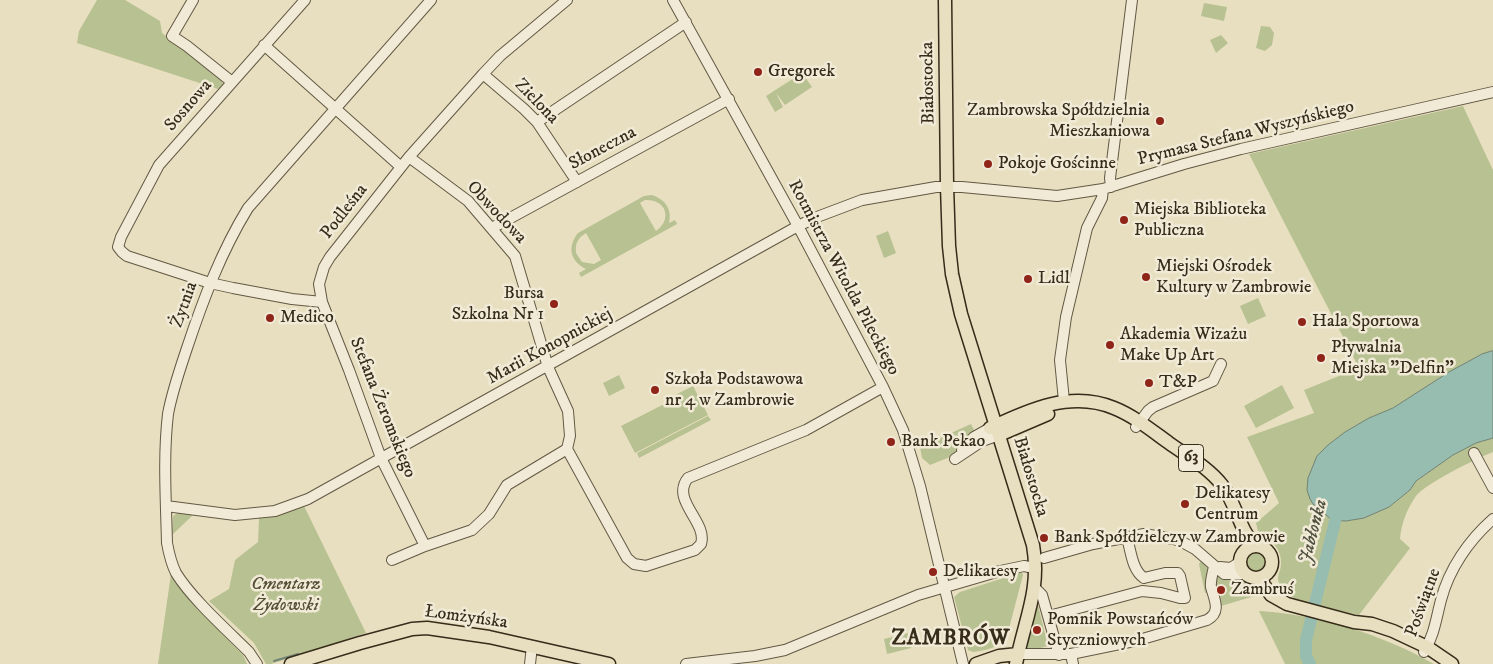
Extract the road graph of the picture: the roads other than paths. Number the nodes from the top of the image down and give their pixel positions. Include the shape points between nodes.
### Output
1 (194, 0) edge
2 (305, 0) edge
3 (431, 0) edge
4 (567, 0) edge
5 (673, 0) edge
6 (945, 0) edge
7 (1132, 0) edge
8 (686, 22) junction
9 (264, 45) junction
10 (483, 74) junction
11 (232, 82) junction
12 (1493, 92) edge
13 (728, 99) junction
14 (336, 108) junction
15 (537, 122) junction
16 (409, 157) junction
17 (401, 167) junction
18 (577, 182) junction
19 (947, 186) junction
20 (1107, 188) junction
21 (798, 226) junction
22 (492, 228) junction
23 (210, 282) junction
24 (322, 302) junction
25 (1221, 364) dead end
26 (548, 367) junction
27 (883, 387) junction
28 (1064, 401) junction
29 (1138, 424) junction
30 (994, 432) junction
31 (566, 449) junction
32 (1474, 453) dead end
33 (381, 458) junction
34 (1493, 488) edge
35 (166, 506) junction
36 (1493, 519) edge
37 (1127, 538) junction
38 (425, 546) junction
39 (1246, 552) junction
40 (1044, 558) dead end
41 (392, 560) dead end
42 (1214, 566) junction
43 (1029, 567) junction
44 (1245, 574) junction
45 (1263, 576) junction
46 (944, 587) junction
47 (1034, 587) junction
48 (1049, 616) junction
49 (532, 646) junction
50 (1425, 650) junction
51 (1059, 655) junction
52 (1072, 659) edge
53 (1015, 660) edge
54 (714, 662) edge
55 (962, 663) edge
56 (257, 664) edge
57 (291, 664) edge
58 (530, 664) edge
59 (609, 664) edge
60 (686, 664) edge
61 (977, 664) edge
62 (1441, 664) edge
63 (1452, 664) edge

1 - 11 street via 172,36
2 - 9 street, Sosnowa
3 - 14 street, Żytnia
4 - 10 street, Podleśna
5 - 8 street, Rotmistrza Witolda Pileckiego
6 - 19 main road, Białostocka
7 - 20 street
8 - 13 street, Rotmistrza Witolda Pileckiego
8 - 15 street
9 - 11 street, Sosnowa
9 - 14 street
10 - 15 street, Zielona
10 - 16 street, Podleśna
11 - 23 street, Sosnowa via 159,165 118,247 127,256
12 - 20 street, Prymasa Stefana Wyszyńskiego via 1241,149
13 - 18 street, Słoneczna
13 - 21 street, Rotmistrza Witolda Pileckiego
14 - 17 street
14 - 23 street, Żytnia via 248,208
15 - 18 street, Zielona
16 - 17 street, Podleśna
16 - 22 street, Obwodowa via 468,201
17 - 24 street, Podleśna via 324,267 320,284
18 - 22 street, Słoneczna
19 - 20 street, Prymasa Stefana Wyszyńskiego via 1058,196
19 - 21 street, Marii Konopnickiej via 862,200
19 - 30 main road, Białostocka via 950,255 960,314
20 - 28 street via 1088,228 1066,317 1060,360
21 - 26 street, Marii Konopnickiej
21 - 27 street, Rotmistrza Witolda Pileckiego
22 - 26 street, Obwodowa via 518,262
23 - 24 street
23 - 35 street, Żytnia via 185,352 169,413
24 - 33 street, Stefana Żeromskiego
25 - 29 street via 1213,381 1153,407
26 - 31 street, Obwodowa via 568,411 570,436
26 - 33 street, Marii Konopnickiej
27 - 31 street via 806,430 688,478 683,492 702,534 701,544 695,550 646,566 634,564 627,558
27 - 46 street, Rotmistrza Witolda Pileckiego via 912,455
28 - 29 main road, 63 via 1105,404
28 - 30 main road, 63 via 1038,408
29 - 30 main road, 63 via 1102,410 1076,408 1059,410
29 - 39 main road, 63 via 1215,477 1230,497 1248,537
30 - 43 main road, Białostocka via 1027,547
30 - 47 main road, Białostocka via 1033,545
31 - 38 street via 507,485 489,514 472,530
32 - 34 street
33 - 35 street, Marii Konopnickiej via 308,499 275,511 235,515
33 - 38 street, Stefana Żeromskiego
35 - 56 street, Żytnia via 167,544 176,572
36 - 50 street, Poświątne via 1468,547 1451,573
37 - 40 street
37 - 42 street via 1144,534 1174,540 1195,549
37 - 48 street via 1136,570 1141,576 1178,573 1185,598 1142,590
38 - 41 street
39 - 42 street via 1231,568
39 - 44 main road, 63 via 1242,570
39 - 45 main road, 63 via 1267,550 1272,557 1272,566
42 - 44 street via 1224,574
42 - 52 street via 1211,582 1216,611 1208,620
43 - 46 street via 1000,571
43 - 53 main road, Białostocka
44 - 45 main road via 1249,577
45 - 50 main road via 1271,595 1279,601 1393,631
46 - 54 street via 784,650
46 - 55 street, Rotmistrza Witolda Pileckiego
47 - 48 street via 1042,595
47 - 53 main road, Białostocka
48 - 51 street
49 - 57 main road, Łomżyńska via 434,629 412,629
49 - 58 street
49 - 59 main road, Łomżyńska
50 - 62 main road
50 - 63 main road
51 - 52 street
51 - 53 street via 1046,653
53 - 61 main road
54 - 60 street
55 - 61 street

